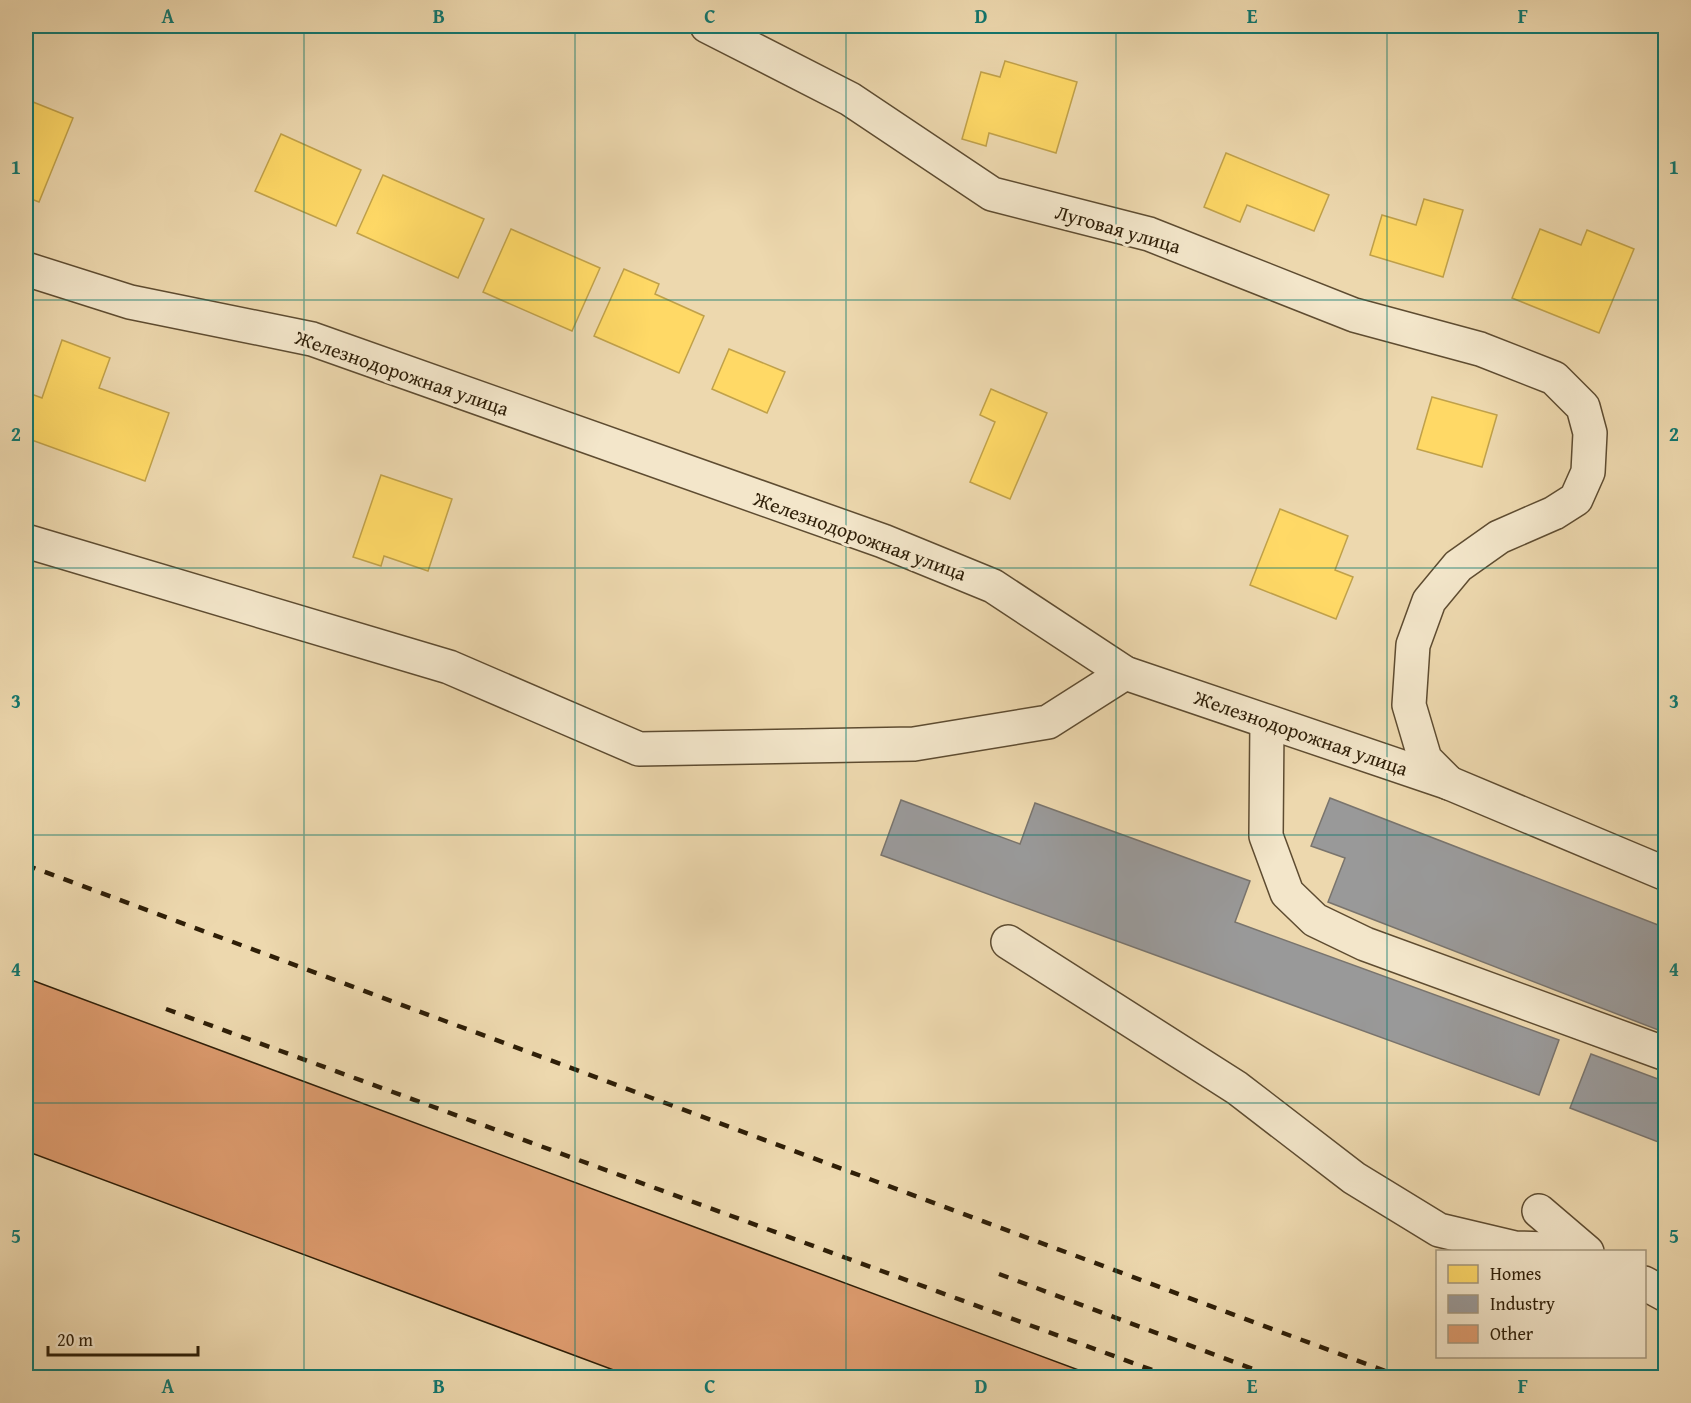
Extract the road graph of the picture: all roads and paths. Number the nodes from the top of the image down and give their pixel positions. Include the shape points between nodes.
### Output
1 (707, 26) edge
2 (26, 269) edge
3 (26, 541) edge
4 (1125, 673) junction
5 (1267, 723) junction
6 (1449, 783) junction
7 (1665, 874) edge
8 (1008, 942) dead end
9 (1665, 1054) edge
10 (1539, 1211) dead end
11 (1562, 1250) edge
12 (1585, 1250) edge
13 (1646, 1284) edge
14 (1665, 1295) edge

1 - 6 street, Луговая улица via 850,99 992,194 1149,234 1354,315 1480,349 1554,378 1583,407 1590,433 1588,472 1576,499 1499,537 1458,566 1429,601 1413,645 1409,705 1425,759
2 - 4 street, Железнодорожная улица via 130,302 312,339 883,542 993,586
3 - 4 street via 449,667 639,749 914,744 1048,722
4 - 5 street, Железнодорожная улица
5 - 6 street, Железнодорожная улица
5 - 9 street via 1266,836 1287,893 1315,920 1365,944
6 - 7 street, Железнодорожная улица
8 - 11 street via 1237,1088 1354,1178 1438,1230 1515,1248
10 - 12 street
13 - 14 street

